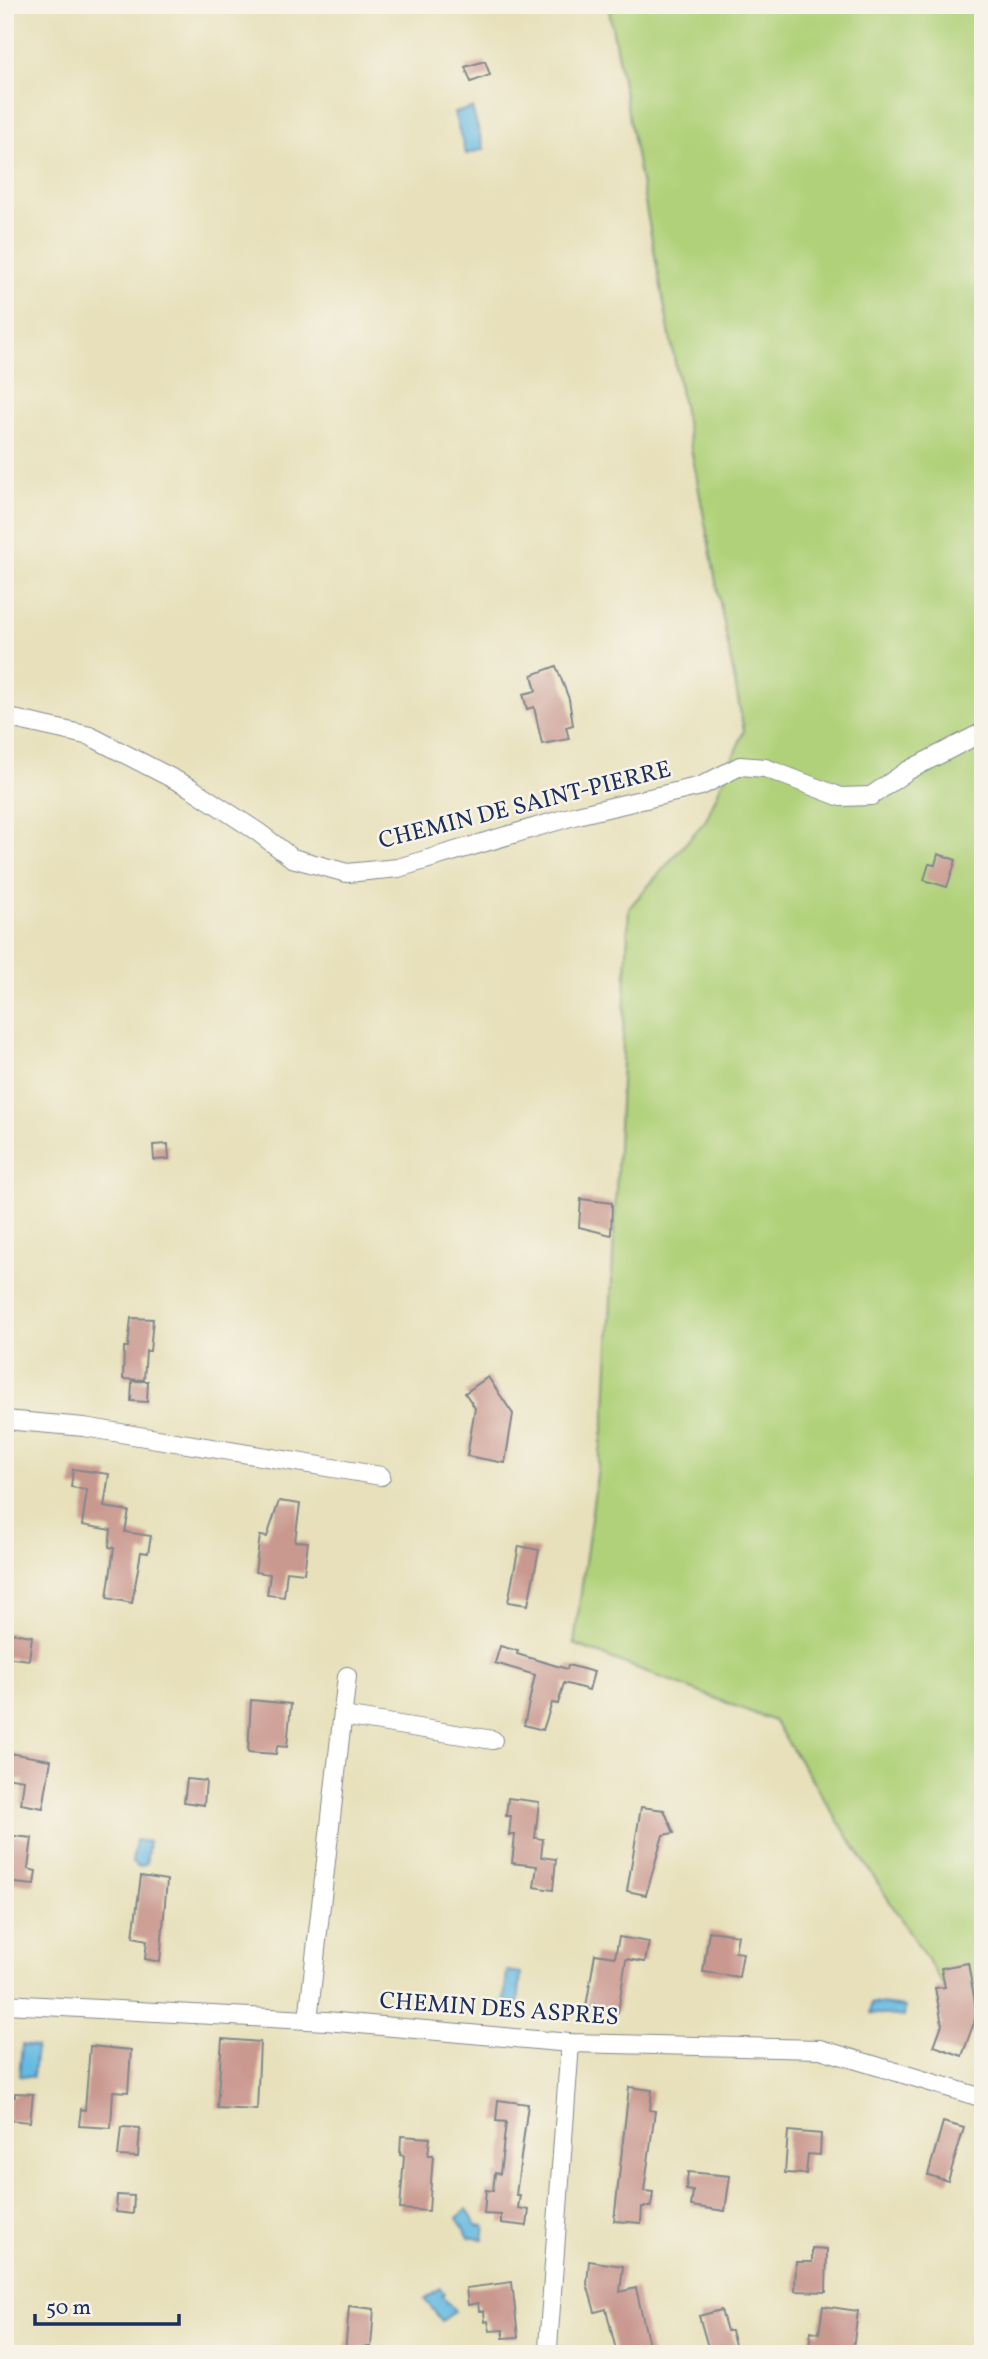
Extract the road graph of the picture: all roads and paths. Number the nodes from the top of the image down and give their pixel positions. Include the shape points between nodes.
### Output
1 (5, 717) edge
2 (983, 732) edge
3 (5, 1420) edge
4 (381, 1476) dead end
5 (348, 1676) dead end
6 (343, 1716) junction
7 (493, 1740) dead end
8 (5, 2004) edge
9 (308, 2020) junction
10 (570, 2043) junction
11 (983, 2098) edge
12 (551, 2354) edge

1 - 2 street, CHEMIN DE SAINT-PIERRE via 90,736 191,788 292,858 347,873 398,868 577,815 701,786 740,766 765,768 841,797 871,796 907,771
3 - 4 street via 84,1427
5 - 6 street
6 - 7 street
6 - 9 street
8 - 9 street, CHEMIN DES ASPRES
9 - 10 street, CHEMIN DES ASPRES
10 - 11 street, CHEMIN DES ASPRES via 820,2049
10 - 12 street

